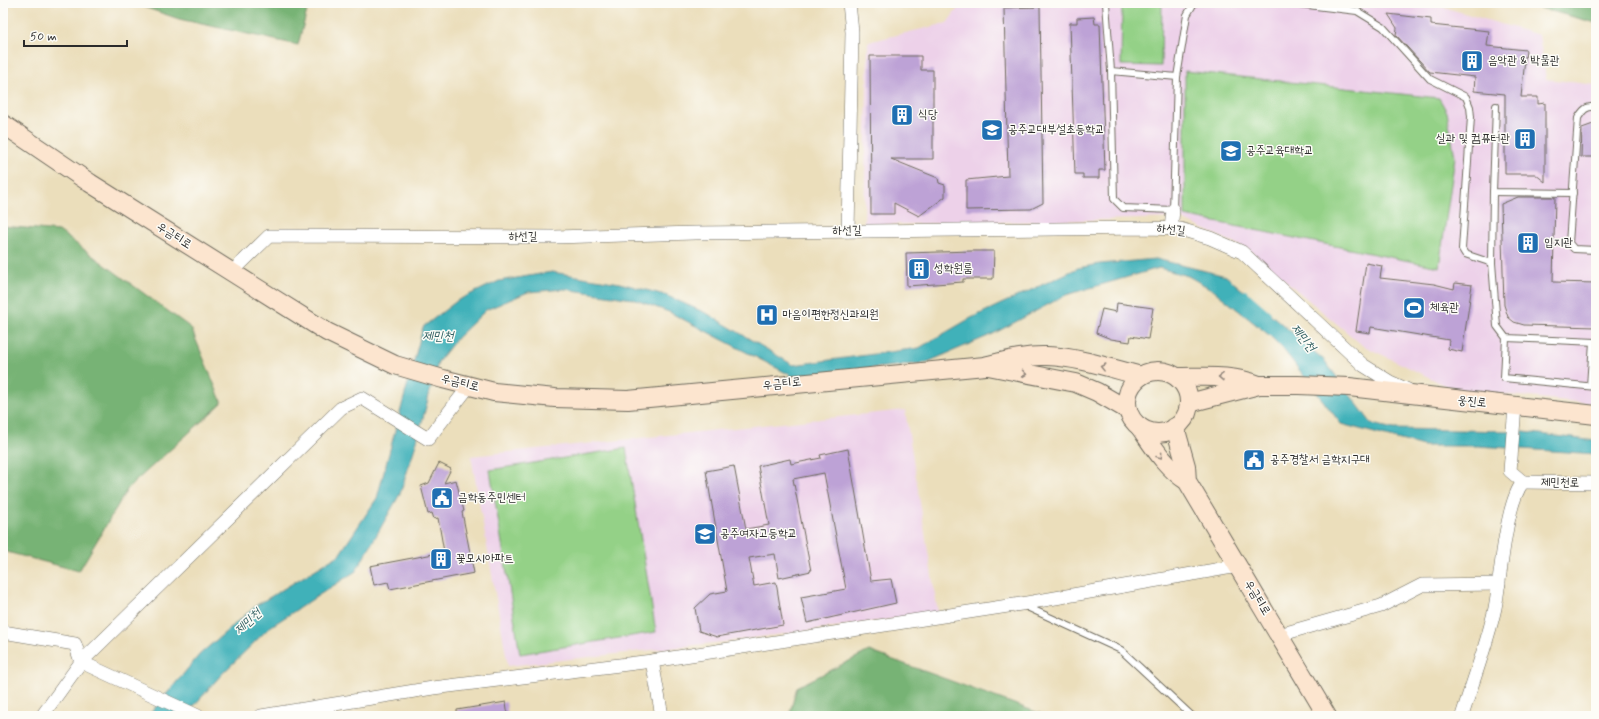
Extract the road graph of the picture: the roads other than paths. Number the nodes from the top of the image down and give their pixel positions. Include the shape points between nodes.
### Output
1 (849, 3) edge
2 (1106, 3) edge
3 (1194, 3) edge
4 (1291, 3) edge
5 (1111, 71) junction
6 (1177, 77) junction
7 (1496, 106) dead end
8 (1596, 107) edge
9 (3, 124) edge
10 (1493, 192) junction
11 (1573, 194) junction
12 (1173, 210) junction
13 (1172, 229) junction
14 (848, 231) junction
15 (1596, 250) edge
16 (1492, 263) junction
17 (232, 272) junction
18 (1506, 338) junction
19 (1594, 342) edge
20 (985, 366) junction
21 (1141, 376) junction
22 (1177, 377) junction
23 (470, 385) junction
24 (1259, 385) junction
25 (1593, 387) edge
26 (1421, 396) junction
27 (1189, 403) junction
28 (1515, 406) junction
29 (1128, 410) junction
30 (1596, 416) edge
31 (1139, 426) junction
32 (1175, 427) junction
33 (1187, 481) junction
34 (1523, 482) junction
35 (1596, 483) edge
36 (1238, 566) junction
37 (1499, 584) junction
38 (1021, 604) junction
39 (3, 632) edge
40 (1279, 635) junction
41 (652, 661) junction
42 (81, 662) junction
43 (42, 716) edge
44 (198, 716) edge
45 (261, 716) edge
46 (662, 716) edge
47 (1192, 716) edge
48 (1327, 716) edge
49 (1462, 716) edge

1 - 14 street via 852,32
2 - 5 lane
3 - 6 lane via 1187,15
4 - 16 lane via 1357,12 1383,28 1430,79 1466,97 1471,117 1462,249 1465,254
5 - 6 lane
5 - 12 lane via 1114,199 1123,208
6 - 12 lane
7 - 10 lane
8 - 11 lane via 1590,106 1583,110 1578,118
9 - 17 main road, 우금티로
10 - 11 lane
10 - 16 lane
11 - 15 lane via 1569,243 1574,249
12 - 13 street
13 - 14 street, 하선길
13 - 26 street, 하선길 via 1210,238 1242,252 1364,365 1390,382
14 - 17 street, 하선길 via 555,237 269,236
16 - 18 lane via 1497,326
17 - 23 main road, 우금티로 via 327,332 395,364
18 - 19 lane
18 - 25 lane via 1504,378
19 - 25 lane
21 -> 20 main road, 우금티로 via 1075,359 1046,356 1017,358
20 - 23 main road, 우금티로 via 628,400 555,398 494,392
20 -> 29 main road, 우금티로 via 1076,383
21 - 22 main road via 1159,370
21 - 29 main road via 1129,391
24 -> 22 main road via 1245,379 1223,376
22 - 27 main road via 1186,389
23 - 42 street via 428,439 362,398 340,408
24 - 26 main road, 웅진로 via 1349,387
24 - 27 main road
26 - 28 main road, 웅진로
27 - 32 main road via 1182,421
28 - 30 main road, 웅진로
28 - 34 street via 1510,471
29 - 31 main road
31 - 32 main road via 1147,431 1157,432
31 -> 33 main road, 우금티로 via 1161,459
32 - 33 main road, 우금티로 via 1186,466
33 - 36 main road, 우금티로
34 - 35 street, 제민천로
34 - 37 street via 1517,489
36 - 38 street
36 - 40 main road, 우금티로
37 - 40 street via 1422,585 1380,606
37 - 49 street
38 - 41 street
38 - 47 lane via 1121,650
39 - 42 street via 75,644
40 - 48 main road, 우금티로
41 - 45 street via 433,688
41 - 46 street
42 - 43 street
42 - 44 street

